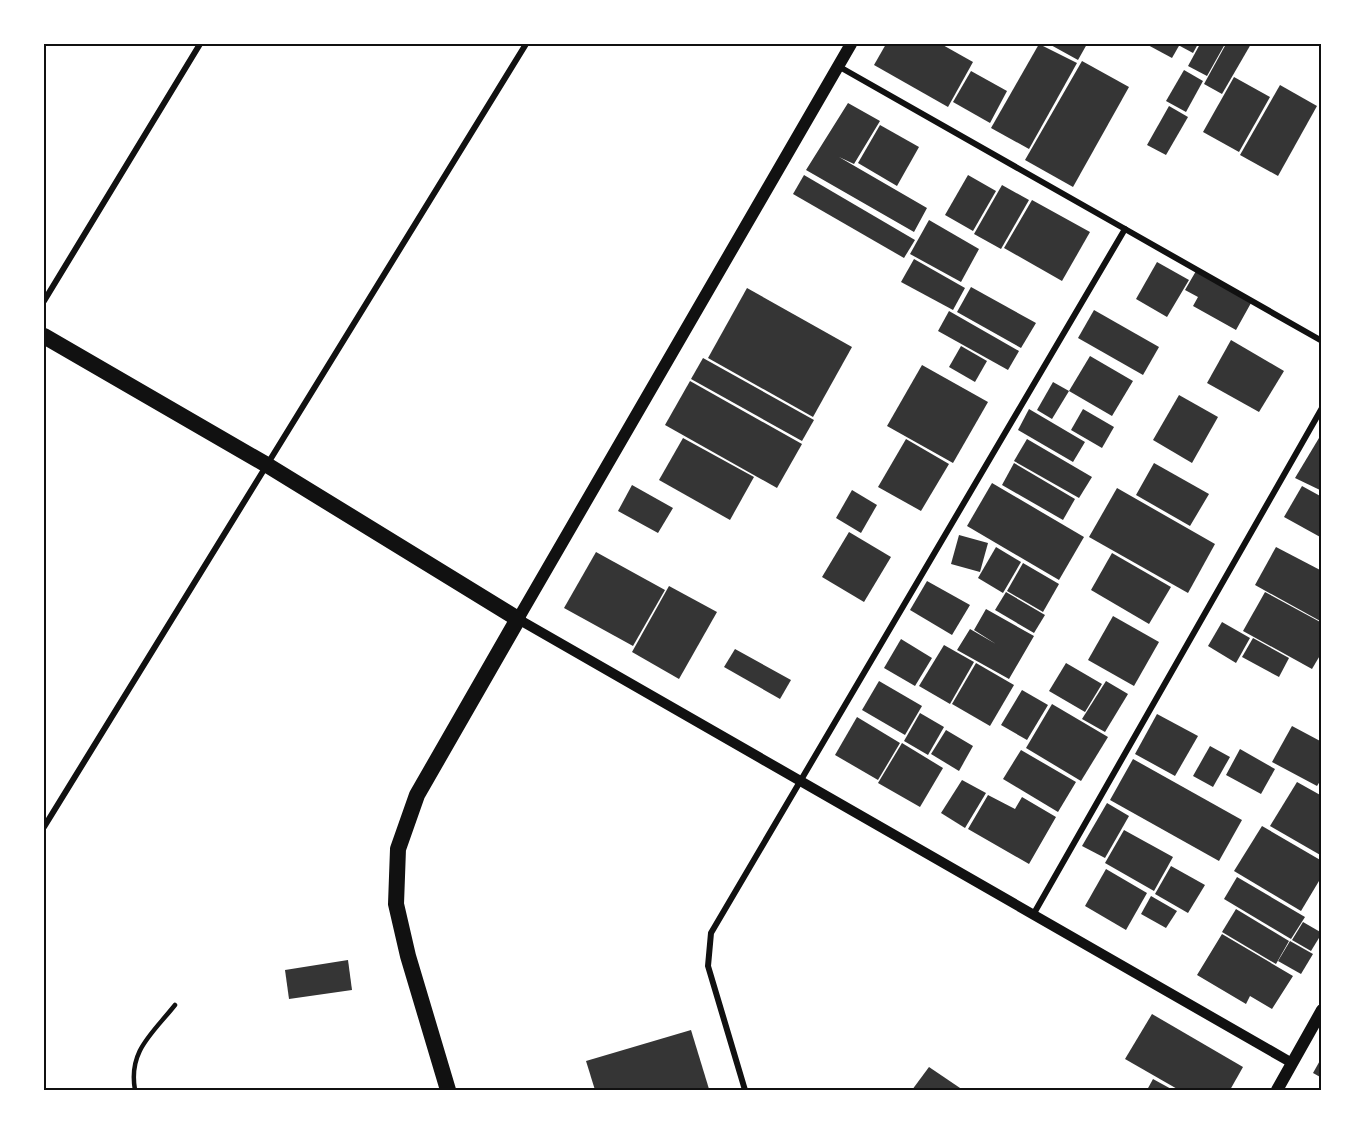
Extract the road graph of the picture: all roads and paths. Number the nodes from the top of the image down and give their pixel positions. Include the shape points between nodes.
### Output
1 (200, 44) edge
2 (526, 44) edge
3 (851, 44) edge
4 (838, 66) junction
5 (1125, 229) junction
6 (44, 302) edge
7 (44, 336) edge
8 (1322, 341) edge
9 (1322, 408) edge
10 (267, 465) junction
11 (518, 619) junction
12 (800, 782) junction
13 (44, 828) edge
14 (1033, 915) junction
15 (175, 1005) dead end
16 (1322, 1010) edge
17 (1292, 1063) junction
18 (135, 1090) edge
19 (448, 1090) edge
20 (745, 1090) edge
21 (1277, 1090) edge

1 - 6 street
2 - 10 street
3 - 4 main road
4 - 5 street
4 - 11 main road
5 - 8 street
5 - 12 street
7 - 10 highway
9 - 14 street
10 - 11 highway
10 - 13 street
11 - 12 street
11 - 19 highway via 417,795 398,849 396,904
12 - 14 street
12 - 20 street via 711,933 708,966
14 - 17 street
15 - 18 lane via 135,1056
16 - 17 main road
17 - 21 main road

